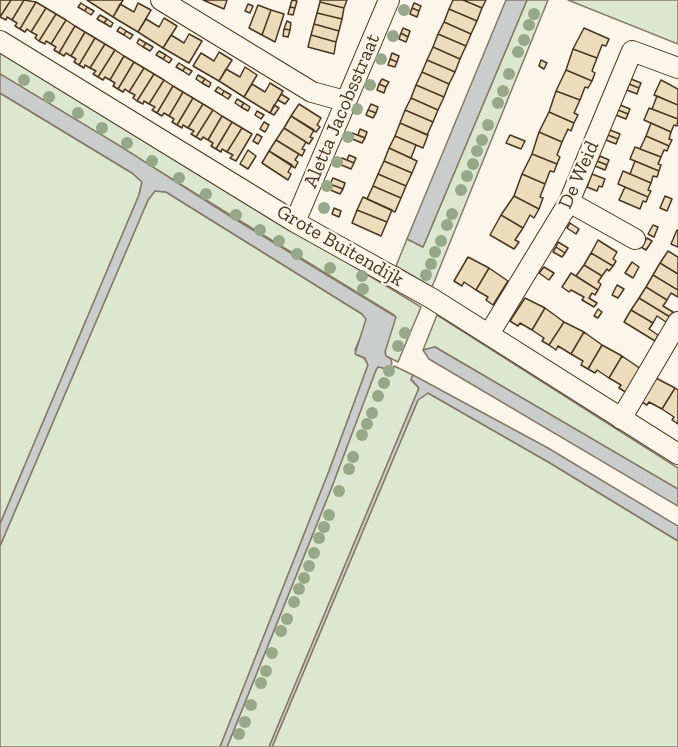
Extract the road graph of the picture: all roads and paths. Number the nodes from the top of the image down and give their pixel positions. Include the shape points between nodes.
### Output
1 (389, 0) edge
2 (171, 3) edge
3 (0, 40) edge
4 (678, 69) edge
5 (345, 101) junction
6 (569, 202) junction
7 (295, 222) junction
8 (635, 239) dead end
9 (678, 322) edge
10 (489, 334) junction
11 (621, 419) junction
12 (678, 454) edge

1 - 5 street, Aletta Jacobsstraat
2 - 5 street via 312,92
3 - 7 street, Grote Buitendijk
4 - 6 street, De Weid via 632,51
5 - 7 street, Aletta Jacobsstraat
6 - 8 street
6 - 10 street, De Weid
7 - 10 street, Grote Buitendijk
9 - 11 street
10 - 11 street, Grote Buitendijk
11 - 12 street, Grote Buitendijk

